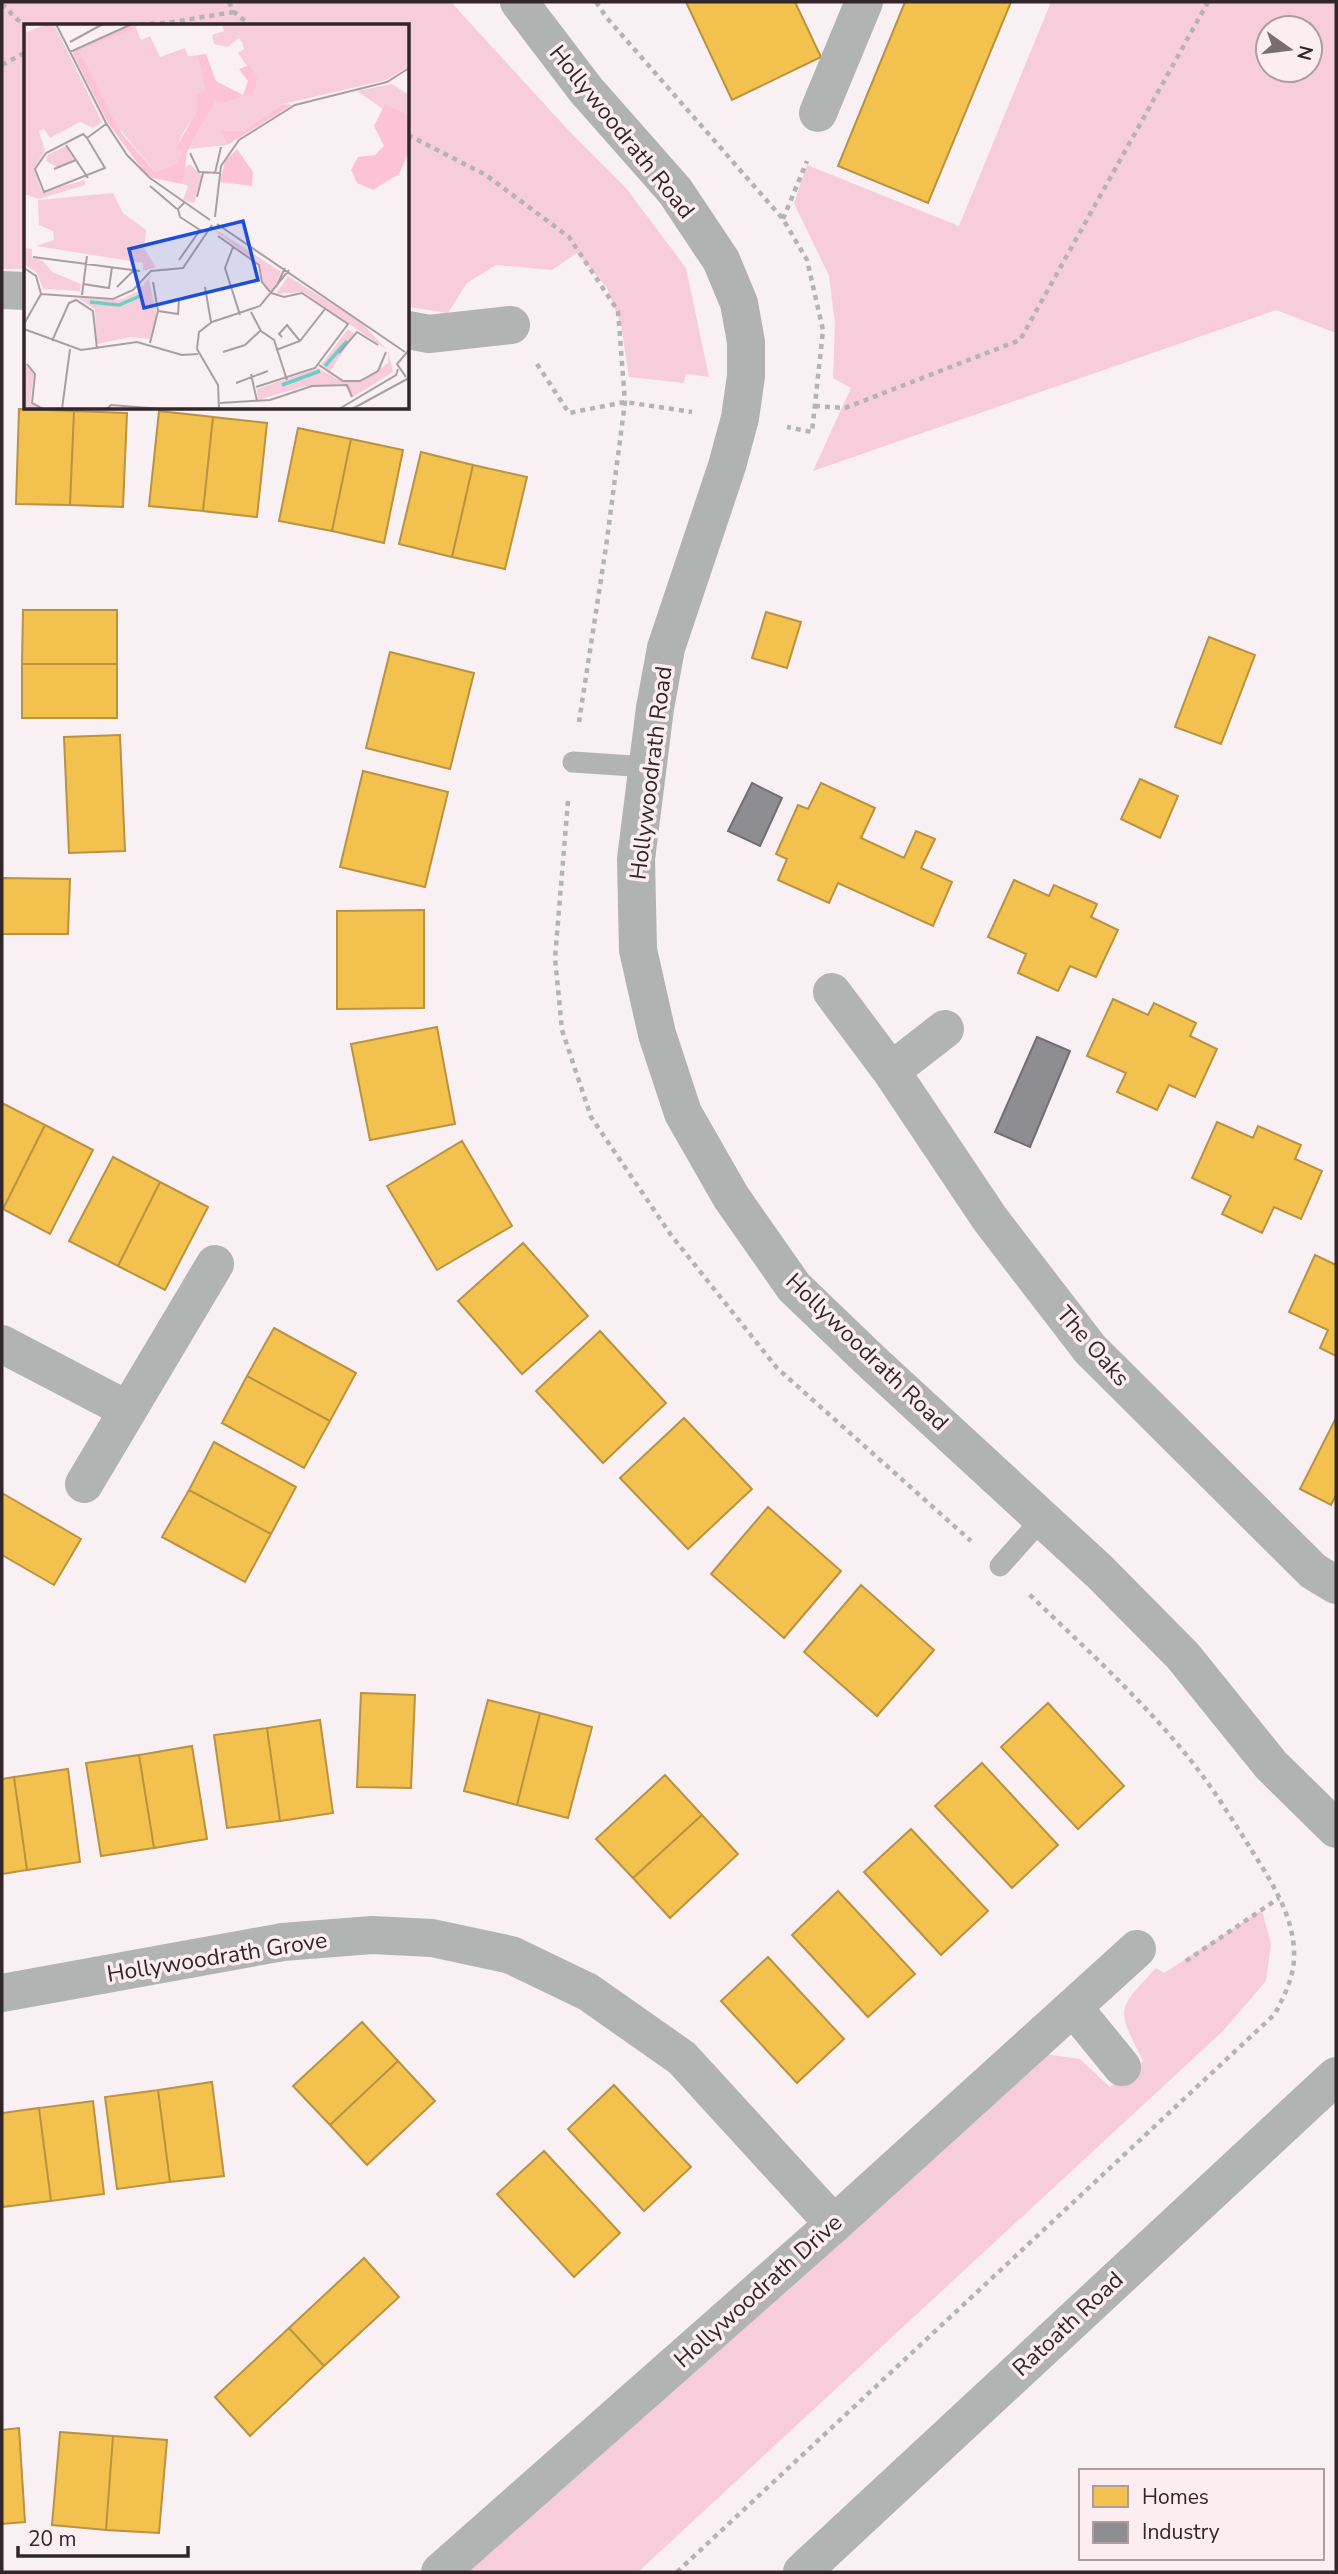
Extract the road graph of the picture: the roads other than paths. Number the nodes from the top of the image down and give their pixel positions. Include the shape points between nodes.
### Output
1 (519, 2) edge
2 (864, 2) edge
3 (818, 113) road end
4 (2, 290) edge
5 (24, 291) edge
6 (511, 325) road end
7 (410, 330) edge
8 (573, 762) dead end
9 (648, 767) junction
10 (832, 992) dead end
11 (945, 1029) dead end
12 (891, 1071) junction
13 (215, 1264) dead end
14 (2, 1345) edge
15 (128, 1410) junction
16 (84, 1485) dead end
17 (1042, 1519) junction
18 (1000, 1566) dead end
19 (1336, 1585) edge
20 (1336, 1829) edge
21 (1137, 1949) road end
22 (2, 1993) edge
23 (1073, 2007) junction
24 (1122, 2067) dead end
25 (1336, 2076) edge
26 (834, 2224) junction
27 (440, 2572) edge
28 (802, 2572) edge

1 - 9 main road, Hollywoodrath Road via 586,90 675,191 721,260 739,303 746,342 740,418 666,648
2 - 3 street
4 - 5 street
6 - 7 street via 429,334
8 - 9 lane
9 - 17 main road, Hollywoodrath Road via 636,859 638,950 657,1034 683,1113 731,1197 794,1287
10 - 12 street, The Oaks
11 - 12 street
12 - 19 street, The Oaks via 990,1219 1090,1349 1313,1571
13 - 15 street
14 - 15 street
15 - 16 street
17 - 18 lane
17 - 20 main road, Hollywoodrath Road via 1183,1656 1271,1765
21 - 23 street, Hollywoodrath Drive
22 - 26 street, Hollywoodrath Grove via 282,1942 372,1935 432,1938 511,1955 588,1992 682,2058
23 - 24 street
23 - 26 street, Hollywoodrath Drive
25 - 28 street, Ratoath Road
26 - 27 street, Hollywoodrath Drive

